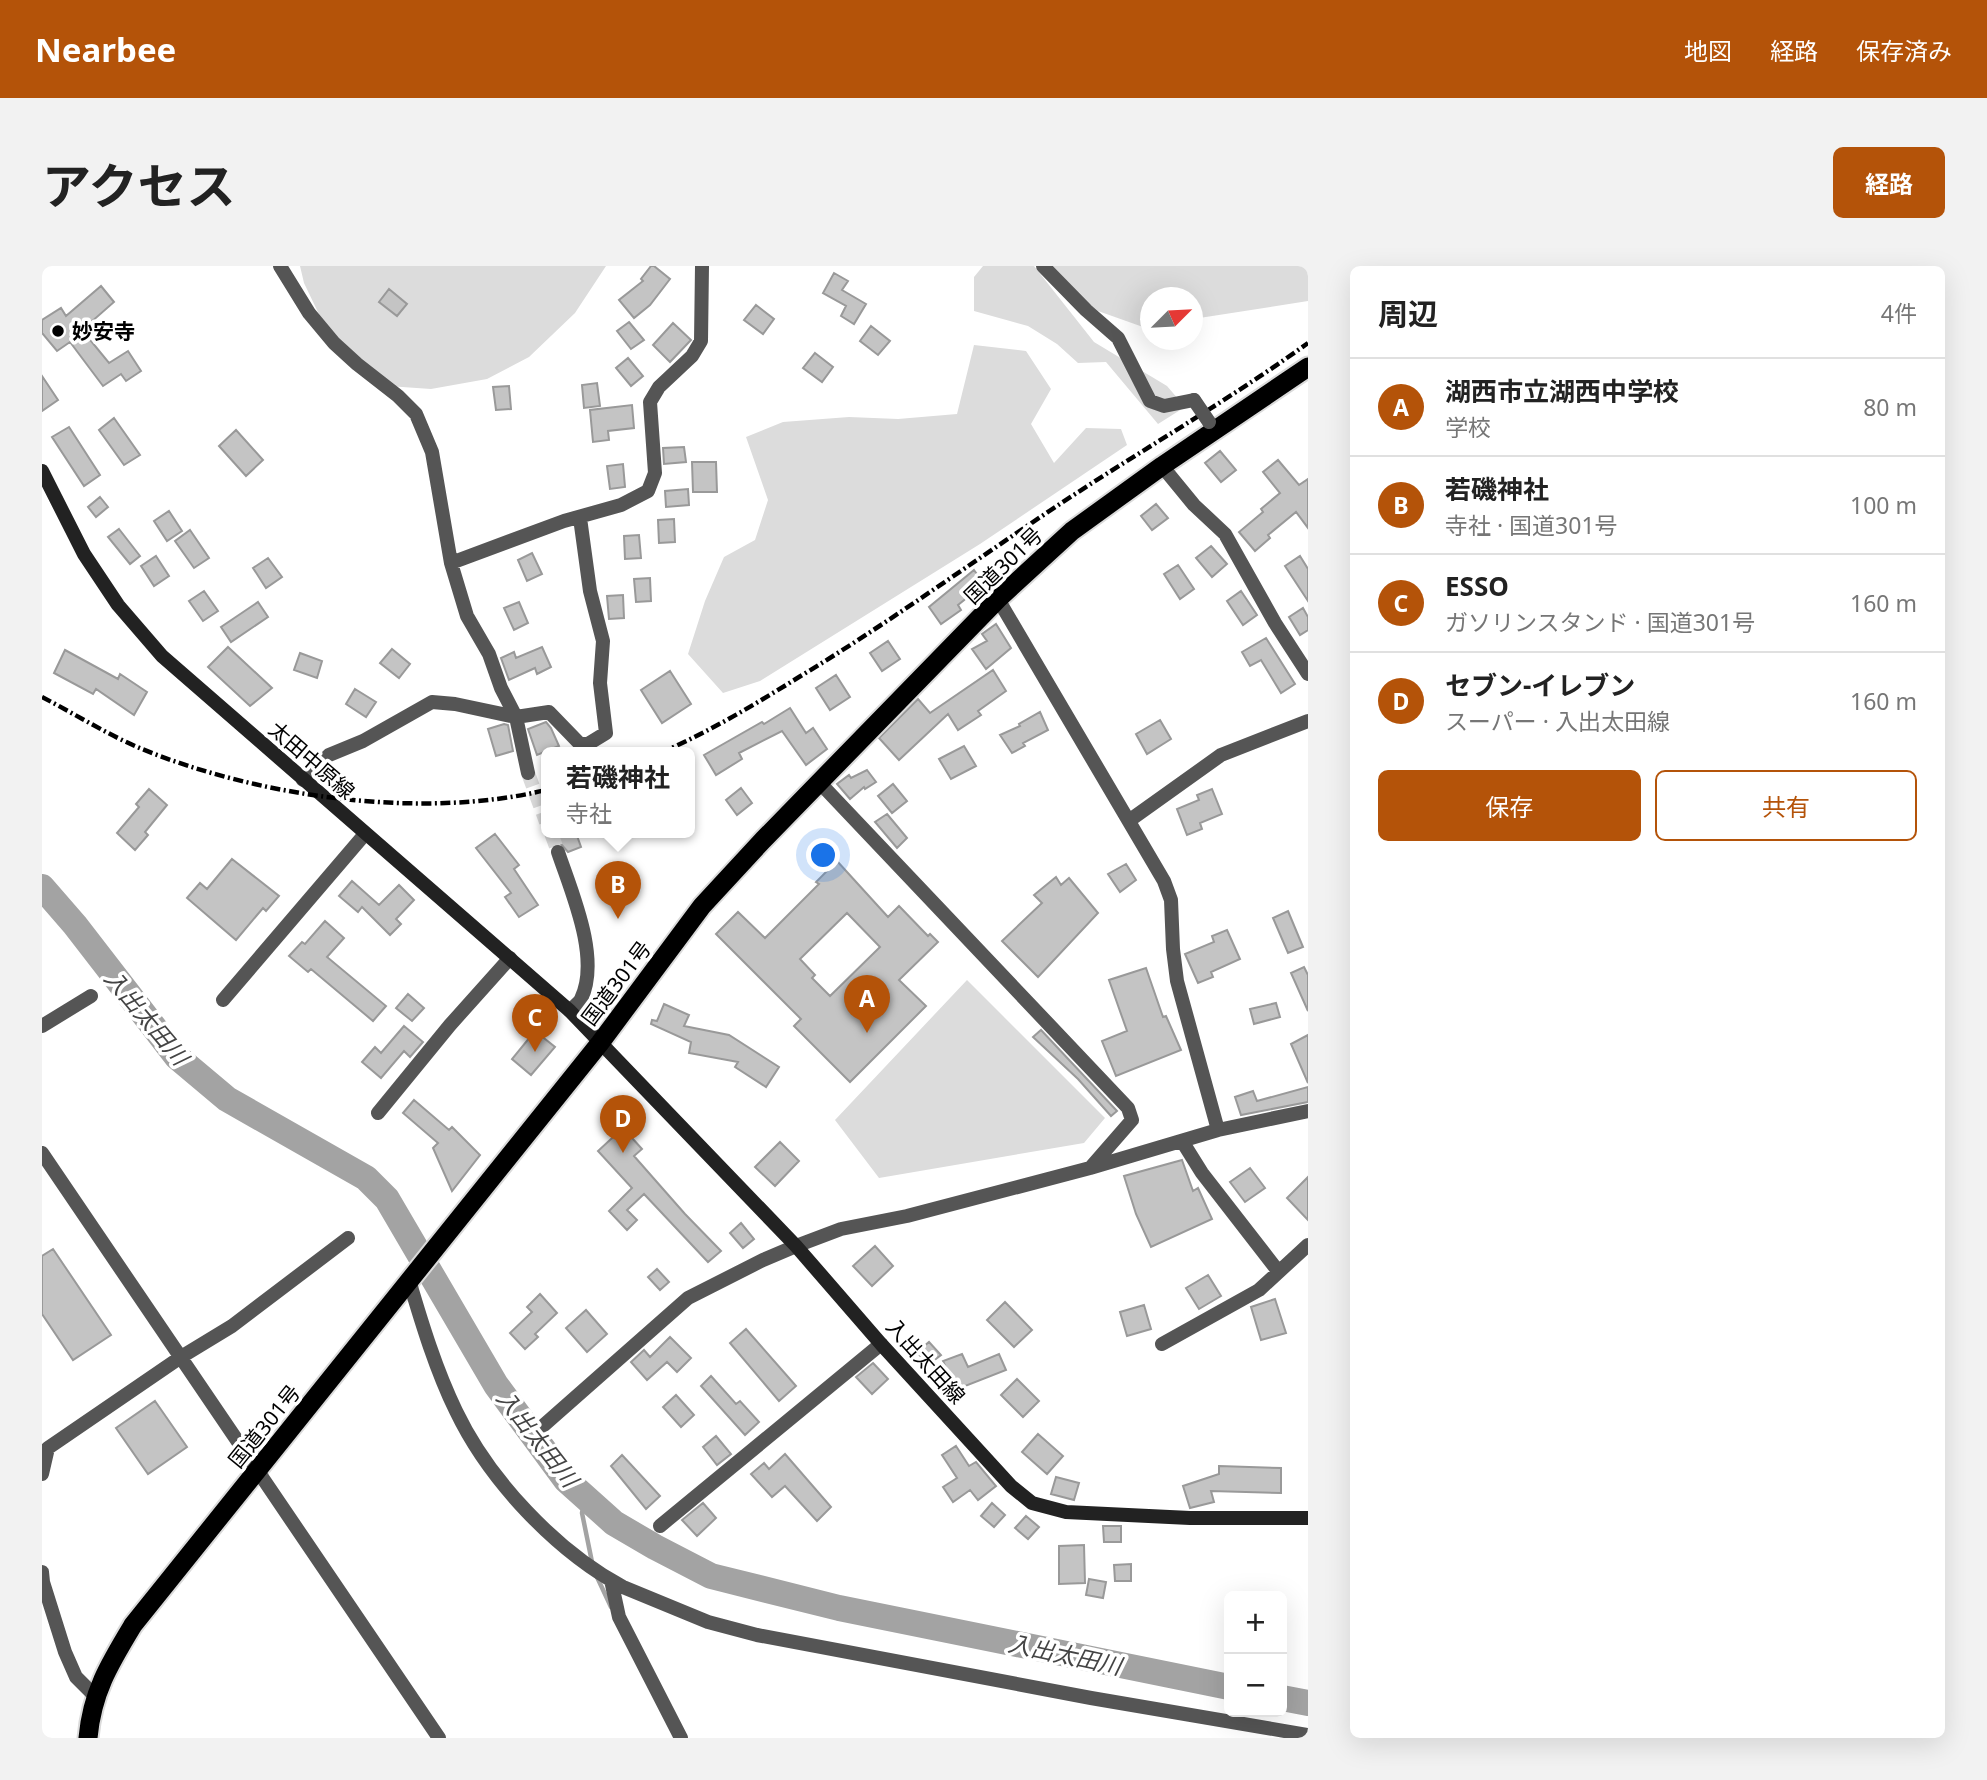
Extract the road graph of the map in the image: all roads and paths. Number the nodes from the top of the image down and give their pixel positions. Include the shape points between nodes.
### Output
1 (280, 266) edge
2 (702, 266) edge
3 (1043, 266) edge
4 (1308, 367) edge
5 (1212, 426) junction
6 (1162, 466) junction
7 (42, 471) edge
8 (580, 518) junction
9 (451, 563) junction
10 (998, 599) junction
11 (1308, 674) edge
12 (516, 717) junction
13 (1308, 721) edge
14 (528, 774) tunnel mouth
15 (303, 780) junction
16 (819, 782) junction
17 (1129, 820) junction
18 (365, 834) junction
19 (558, 852) tunnel mouth
20 (510, 958) junction
21 (91, 996) dead end
22 (223, 1000) dead end
23 (570, 1011) junction
24 (42, 1026) edge
25 (600, 1044) junction
26 (1308, 1111) edge
27 (378, 1113) dead end
28 (1218, 1130) junction
29 (1182, 1140) junction
30 (42, 1153) edge
31 (1090, 1168) junction
32 (348, 1238) dead end
33 (1308, 1245) edge
34 (796, 1246) junction
35 (1278, 1272) junction
36 (409, 1280) junction
37 (881, 1344) junction
38 (1162, 1344) dead end
39 (181, 1357) junction
40 (544, 1425) dead end
41 (259, 1470) junction
42 (42, 1474) edge
43 (1308, 1518) edge
44 (660, 1526) dead end
45 (42, 1572) edge
46 (611, 1580) junction
47 (95, 1696) junction
48 (1308, 1735) edge
49 (88, 1738) edge
50 (439, 1738) edge
51 (681, 1738) edge

1 - 9 street via 334,343 415,414 432,452
2 - 8 street via 701,341 650,402 655,473 648,491
3 - 5 street, bridge via 1118,338 1150,401 1164,406 1194,400
4 - 5 highway, 国道301号
5 - 6 highway, 国道301号
6 - 10 highway, 国道301号 via 1072,531
6 - 11 street via 1225,534
7 - 15 main road, 太田中原線 via 83,554 118,605 162,656
8 - 9 street
8 - 12 street via 590,591 603,641 600,683 606,733 580,744 550,712
9 - 12 street via 467,615
10 - 16 highway, 国道301号
10 - 17 street
12 - 14 street
12 - 15 street via 432,702 329,755
13 - 17 street via 1221,755
15 - 18 main road, 太田中原線
16 - 25 highway, 国道301号 via 702,906
16 - 31 street via 1128,1108 1132,1120
17 - 28 street via 1171,900 1177,981
18 - 20 main road, 太田中原線
18 - 22 street
19 - 23 street via 587,944 581,999
20 - 23 main road, 太田中原線
20 - 27 street
21 - 24 street
23 - 25 main road, 太田中原線
25 - 34 main road, 入出太田線
25 - 36 highway, 国道301号
26 - 28 street
28 - 29 street
29 - 31 street
29 - 35 street
30 - 39 street
31 - 34 street via 841,1229
32 - 39 street via 232,1326
33 - 35 street
34 - 37 main road, 入出太田線
34 - 40 street via 688,1298
35 - 38 street via 1259,1290
36 - 41 highway, 国道301号
36 - 46 street via 456,1411 483,1456 555,1539
37 - 43 main road, 入出太田線 via 1011,1486 1032,1503 1066,1512
37 - 44 street
39 - 41 street
39 - 42 street via 48,1448
41 - 47 highway, 国道301号 via 133,1625
41 - 50 street
45 - 47 street via 65,1652 76,1677
46 - 48 street via 708,1622 757,1635
46 - 51 street via 619,1616
47 - 49 highway, 国道301号

